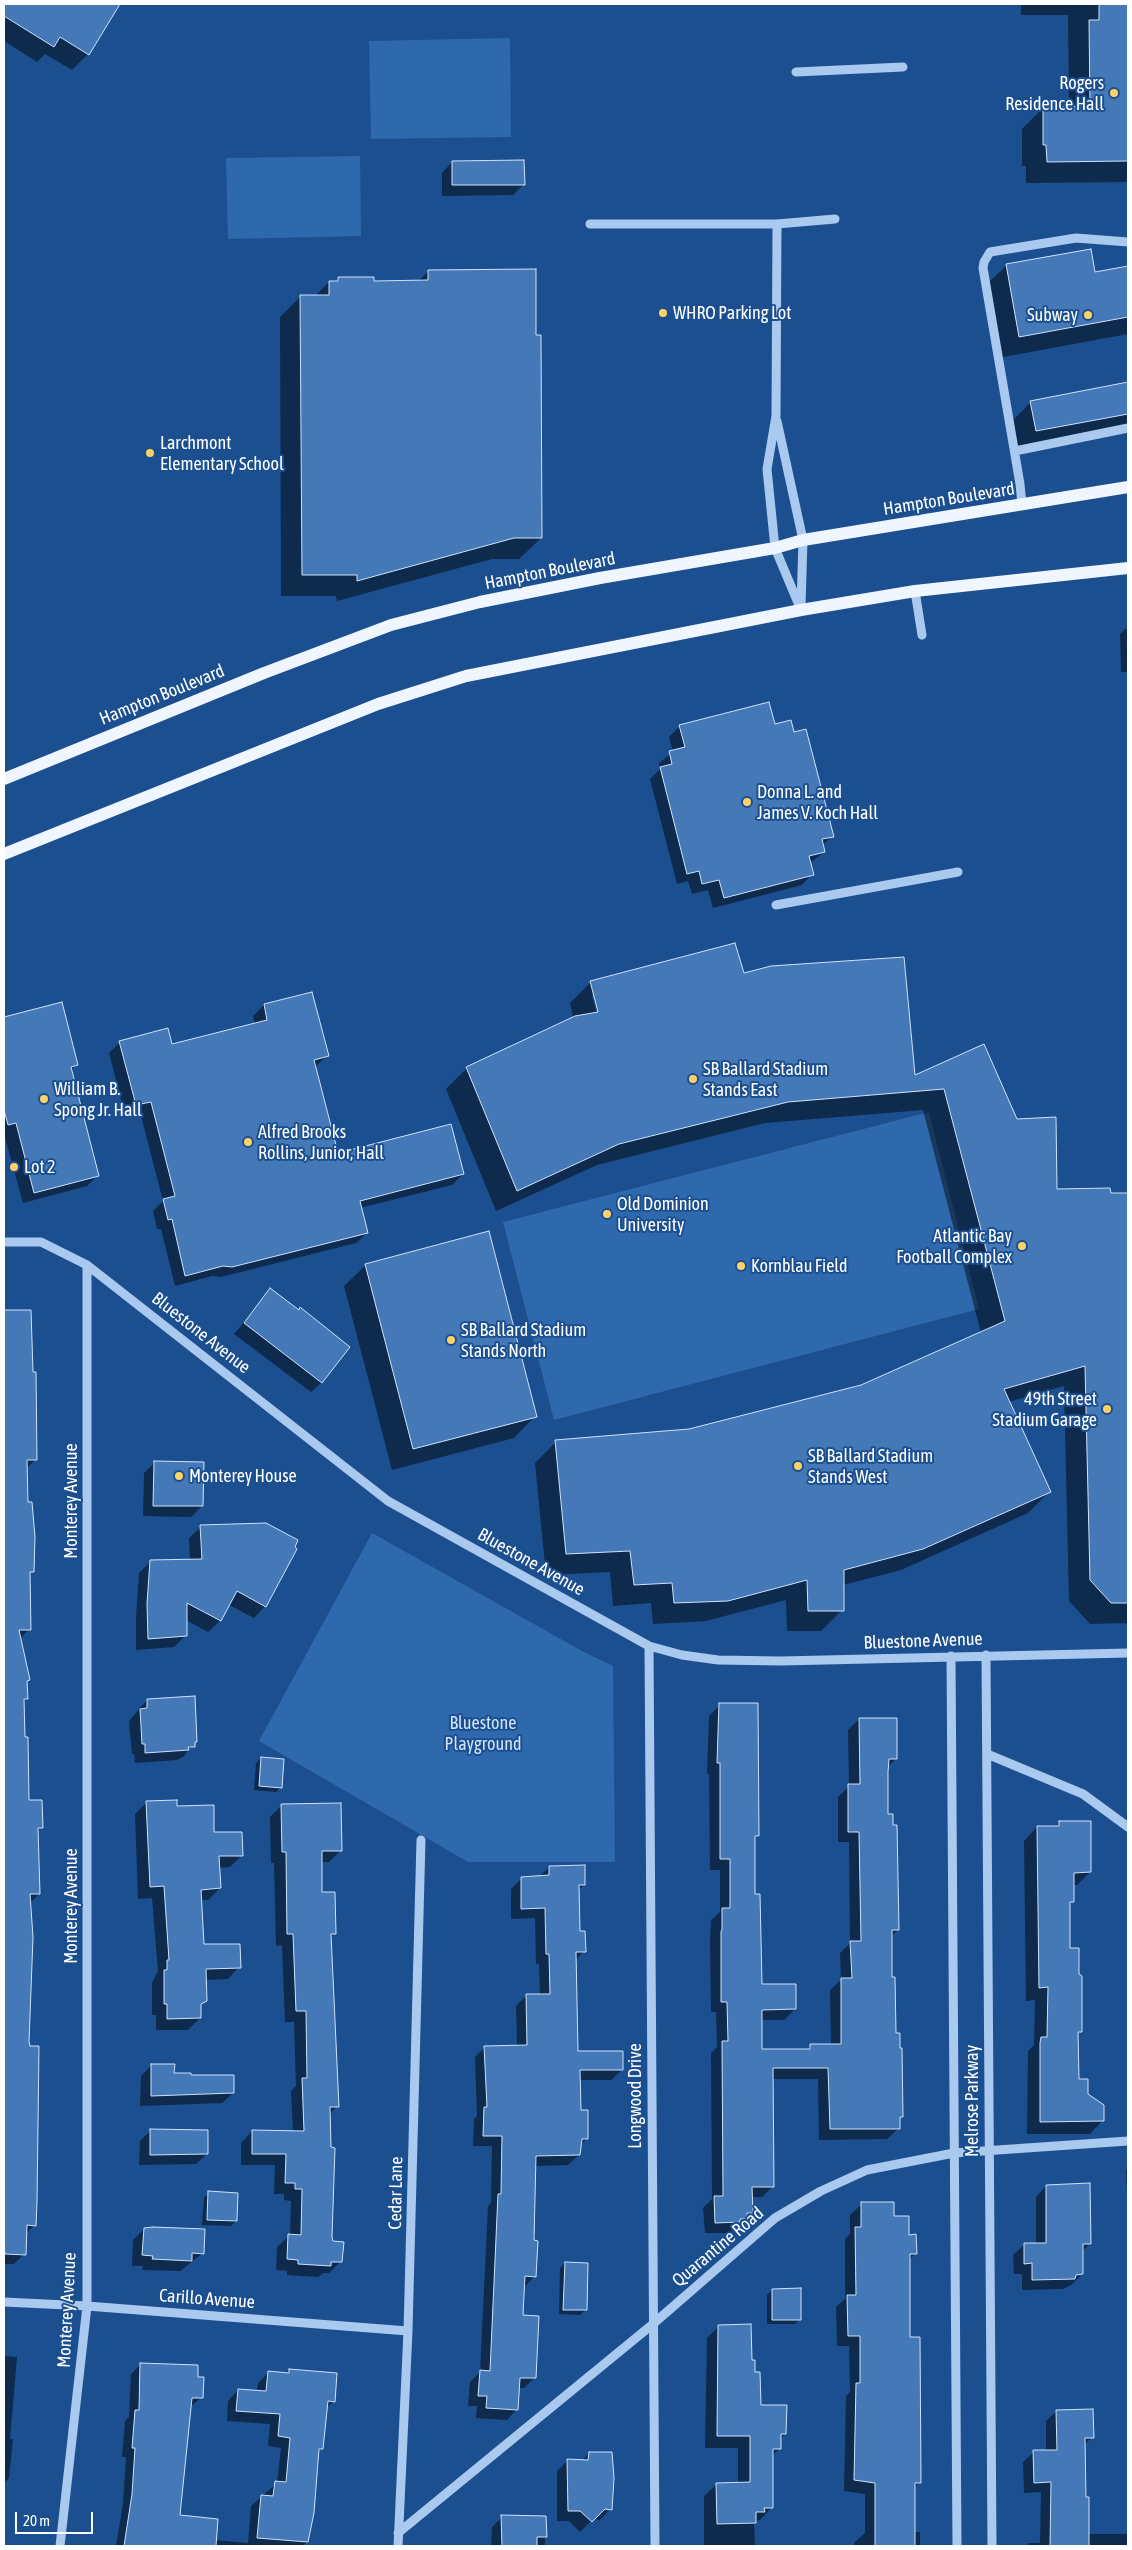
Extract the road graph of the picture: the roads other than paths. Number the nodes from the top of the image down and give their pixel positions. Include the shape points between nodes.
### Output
1 (903, 67) dead end
2 (796, 72) dead end
3 (835, 219) dead end
4 (590, 224) dead end
5 (777, 224) junction
6 (1128, 242) edge
7 (776, 416) junction
8 (1128, 428) edge
9 (1014, 451) junction
10 (1128, 487) edge
11 (1022, 505) junction
12 (803, 540) junction
13 (775, 548) junction
14 (1128, 568) edge
15 (915, 591) junction
16 (800, 610) junction
17 (922, 634) dead end
18 (4, 779) edge
19 (4, 854) edge
20 (958, 872) dead end
21 (776, 905) dead end
22 (4, 1242) edge
23 (88, 1264) junction
24 (649, 1646) junction
25 (1128, 1653) edge
26 (986, 1655) junction
27 (951, 1656) junction
28 (987, 1754) junction
29 (1128, 1827) edge
30 (421, 1840) dead end
31 (1128, 2141) edge
32 (988, 2150) junction
33 (954, 2153) junction
34 (4, 2302) edge
35 (87, 2306) junction
36 (653, 2324) junction
37 (408, 2331) junction
38 (398, 2533) junction
39 (60, 2546) edge
40 (398, 2546) edge
41 (655, 2546) edge
42 (957, 2546) edge
43 (992, 2546) edge

1 - 2 street
3 - 5 street
4 - 5 street
5 - 7 street
6 - 9 street via 1076,238 987,255 982,268
7 - 12 street
7 - 13 street via 767,469
8 - 9 street
9 - 11 street
10 - 11 main road, Hampton Boulevard
11 - 12 main road, Hampton Boulevard
12 - 13 main road, Hampton Boulevard
12 - 16 street
13 - 16 street
13 - 18 main road, Hampton Boulevard via 480,602 391,625
14 - 15 main road
15 - 16 main road
15 - 17 street
16 - 19 main road via 466,676 378,704
20 - 21 street
22 - 23 street, Bluestone Avenue via 41,1242
23 - 24 street, Bluestone Avenue via 388,1501
23 - 35 street, Monterey Avenue
24 - 27 street, Bluestone Avenue via 718,1660 781,1662
24 - 36 street, Longwood Drive
25 - 26 street, Bluestone Avenue
26 - 27 street, Bluestone Avenue
26 - 28 street, Melrose Parkway
27 - 33 street, Melrose Parkway
28 - 29 street via 1083,1794
28 - 32 street, Melrose Parkway
30 - 37 street, Cedar Lane
31 - 32 street, Quarantine Road
32 - 33 street, Quarantine Road
32 - 43 street, Melrose Parkway
33 - 36 street, Quarantine Road via 867,2170 821,2191 775,2218
33 - 42 street, Melrose Parkway
34 - 35 street, Carillo Avenue
35 - 37 street, Carillo Avenue
35 - 39 street, Monterey Avenue
36 - 38 street, Quarantine Road
36 - 41 street, Longwood Drive
37 - 38 street, Cedar Lane
38 - 40 street, Cedar Lane

